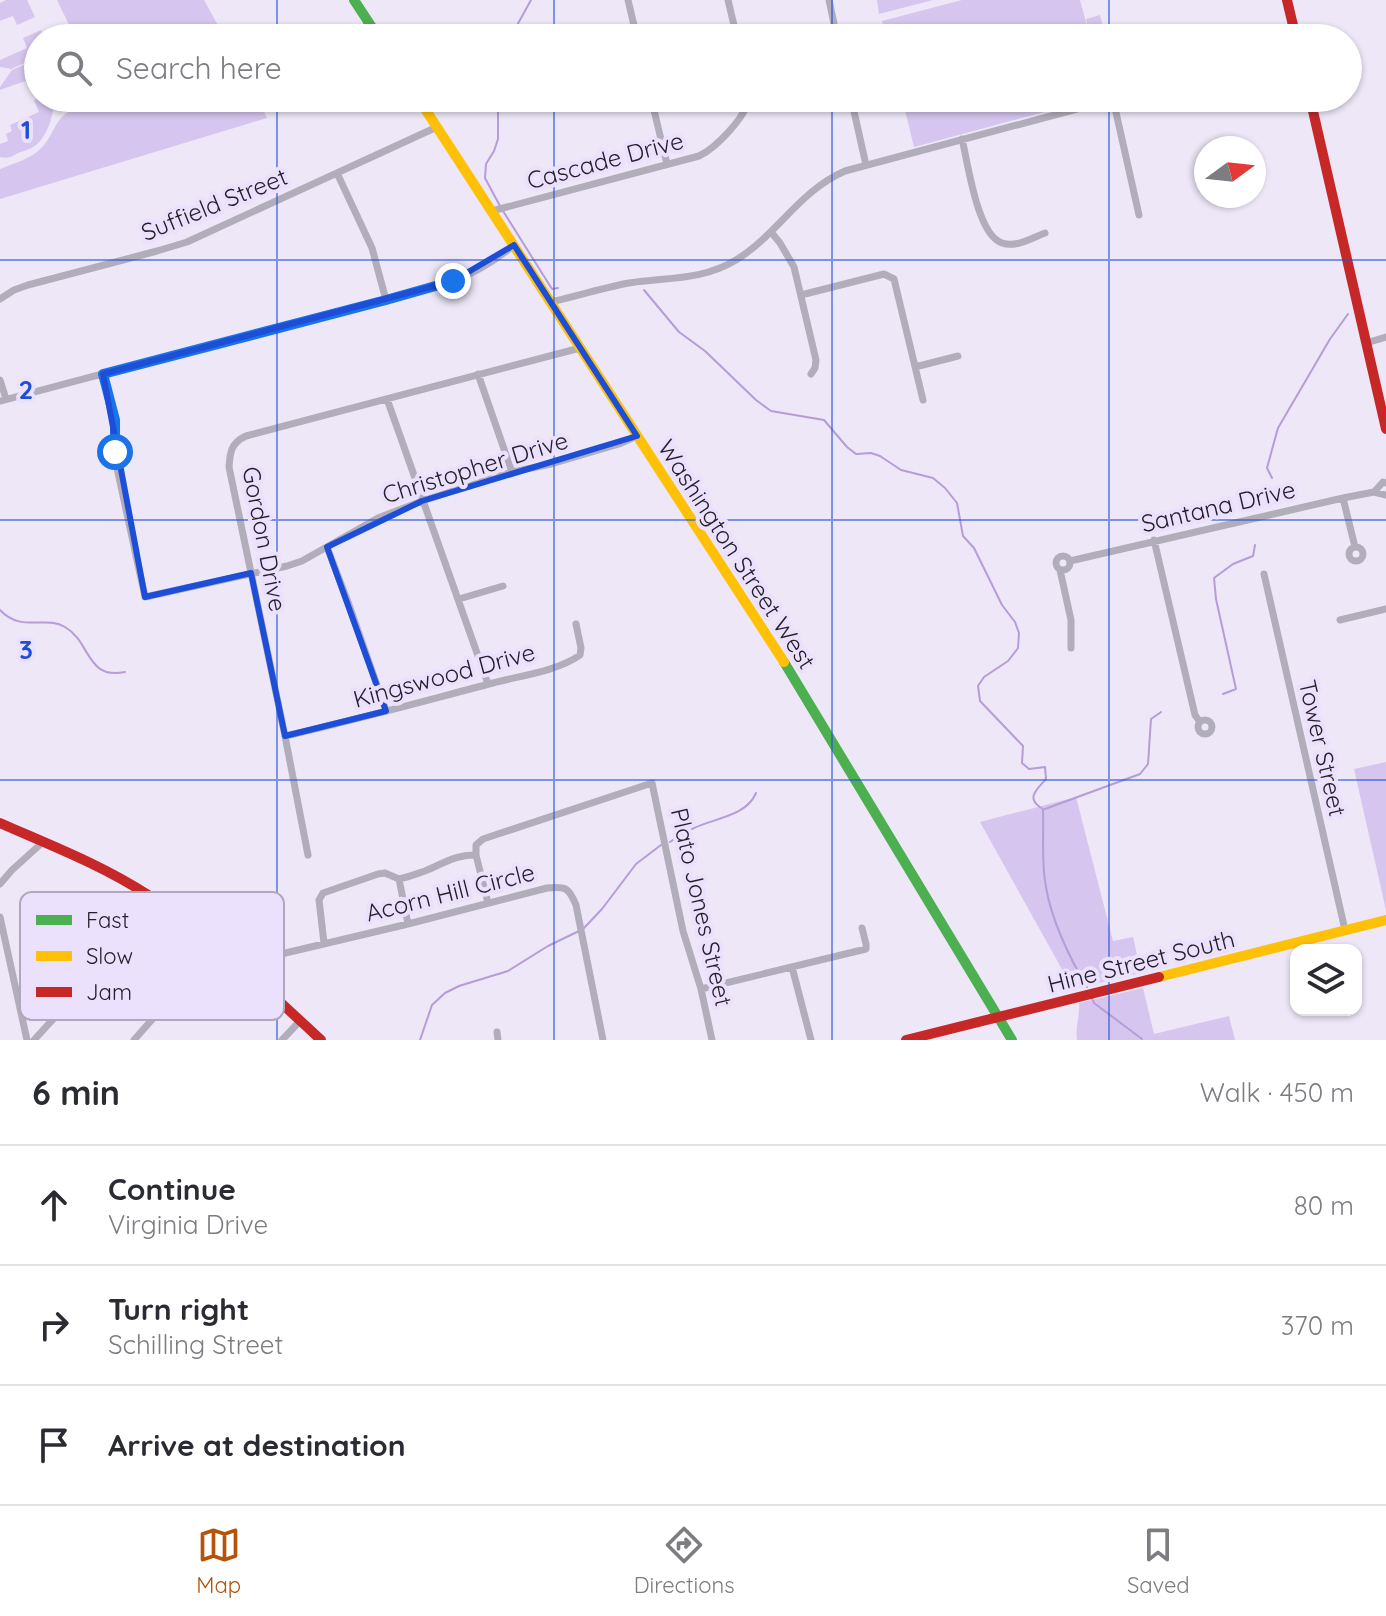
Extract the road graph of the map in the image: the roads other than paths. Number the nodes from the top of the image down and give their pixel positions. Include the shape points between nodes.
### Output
1 (354, 0) edge
2 (628, 0) edge
3 (728, 0) edge
4 (829, 0) edge
5 (1287, 0) edge
6 (366, 19) junction
7 (367, 24) edge
8 (369, 24) edge
9 (634, 24) edge
10 (734, 24) edge
11 (834, 24) edge
12 (1293, 24) edge
13 (427, 112) edge
14 (654, 112) edge
15 (744, 112) edge
16 (854, 112) edge
17 (1065, 112) edge
18 (1118, 112) edge
19 (1313, 112) edge
20 (437, 127) junction
21 (962, 139) junction
22 (667, 164) junction
23 (866, 165) junction
24 (337, 173) junction
25 (492, 211) junction
26 (1139, 215) dead end
27 (771, 232) junction
28 (1045, 233) dead end
29 (514, 245) junction
30 (801, 295) junction
31 (0, 299) edge
32 (386, 300) junction
33 (551, 302) junction
34 (1386, 337) edge
35 (1366, 343) junction
36 (580, 348) junction
37 (958, 356) dead end
38 (915, 367) junction
39 (103, 374) junction
40 (478, 374) junction
41 (811, 374) dead end
42 (0, 380) edge
43 (387, 399) junction
44 (3, 400) edge
45 (923, 400) dead end
46 (1385, 416) edge
47 (1386, 429) edge
48 (637, 436) junction
49 (512, 472) junction
50 (1386, 483) edge
51 (1374, 492) junction
52 (1386, 495) edge
53 (1343, 498) junction
54 (422, 501) junction
55 (1154, 540) junction
56 (327, 547) junction
57 (1355, 547) dead end
58 (251, 574) junction
59 (1264, 574) dead end
60 (503, 586) dead end
61 (459, 599) junction
62 (1386, 609) edge
63 (1340, 620) dead end
64 (576, 624) dead end
65 (1071, 648) dead end
66 (488, 684) junction
67 (386, 711) junction
68 (1200, 722) dead end
69 (285, 736) junction
70 (0, 823) edge
71 (43, 842) junction
72 (308, 855) dead end
73 (476, 855) junction
74 (399, 879) junction
75 (0, 884) edge
76 (143, 892) edge
77 (488, 903) junction
78 (0, 917) edge
79 (1386, 920) edge
80 (408, 924) junction
81 (862, 928) dead end
82 (1345, 930) junction
83 (324, 943) junction
84 (284, 953) edge
85 (792, 967) junction
86 (701, 989) junction
87 (284, 1007) edge
88 (20, 1008) edge
89 (997, 1017) junction
90 (23, 1020) edge
91 (52, 1020) edge
92 (152, 1020) edge
93 (300, 1021) junction
94 (27, 1040) edge
95 (34, 1040) edge
96 (134, 1040) edge
97 (282, 1040) edge
98 (321, 1040) edge
99 (603, 1040) edge
100 (712, 1040) edge
101 (811, 1040) edge
102 (906, 1040) edge
103 (1012, 1040) edge

1 - 6 street
2 - 9 street
3 - 10 street
4 - 11 street
5 - 12 street
6 - 7 street
6 - 8 street
13 - 20 street, Washington Street West
14 - 22 street
15 - 22 street, Cascade Drive via 713,148
16 - 23 street
17 - 21 street
18 - 26 street
19 - 35 street
20 - 24 street, Suffield Street
20 - 25 street, Washington Street West
21 - 23 street
21 - 28 street via 990,234 1010,245
22 - 25 street, Cascade Drive
23 - 27 street via 817,186
24 - 31 street, Suffield Street via 187,242 28,285
24 - 32 street via 372,248
25 - 29 street, Washington Street West
27 - 30 street via 794,267
27 - 33 street via 735,260 706,273
29 - 32 street via 468,275
29 - 33 street, Washington Street West
30 - 38 street via 893,274
30 - 41 street via 816,360
32 - 39 street
33 - 36 street, Washington Street West
34 - 35 street
35 - 46 street
36 - 40 street, Gordon Drive
36 - 48 street, Washington Street West
37 - 38 street
38 - 45 street
39 - 44 street
39 - 58 street, Christopher Drive via 145,597
40 - 43 street, Gordon Drive
40 - 49 street
42 - 44 street
43 - 54 street
43 - 58 street, Gordon Drive via 246,436 233,445 229,467
46 - 47 street
48 - 49 street, Christopher Drive
48 - 89 street, Washington Street West via 767,635
49 - 54 street, Christopher Drive
50 - 51 street, Santana Drive
51 - 52 street, Santana Drive
51 - 53 street, Santana Drive
53 - 55 street, Santana Drive
53 - 57 street
54 - 56 street, Christopher Drive
54 - 61 street
55 - 65 street, Santana Drive via 1070,561 1069,568 1060,570
55 - 68 street
56 - 58 street, Christopher Drive via 295,564
56 - 67 street
58 - 69 street, Gordon Drive
59 - 82 street, Tower Street
60 - 61 street
61 - 66 street
62 - 63 street
64 - 66 street, Kingswood Drive via 581,648 574,660
66 - 67 street, Kingswood Drive
67 - 69 street, Kingswood Drive
69 - 72 street, Gordon Drive
70 - 71 street
71 - 75 street
71 - 76 street
73 - 74 street
73 - 77 street
73 - 86 street, Plato Jones Street via 476,845 491,836 652,783 683,931
74 - 80 street
74 - 83 street via 378,874 323,893 319,900
77 - 80 street, Acorn Hill Circle
77 - 99 street, Acorn Hill Circle via 547,888 568,890 576,905
78 - 88 street
79 - 82 street, Hine Street South
80 - 83 street, Acorn Hill Circle
81 - 85 street via 866,949
82 - 89 street, Hine Street South
83 - 84 street, Acorn Hill Circle
85 - 86 street
85 - 101 street
86 - 100 street, Plato Jones Street
87 - 93 street
89 - 102 street, Hine Street South
89 - 103 street, Washington Street West
90 - 94 street
91 - 95 street
92 - 96 street
93 - 97 street
93 - 98 street

